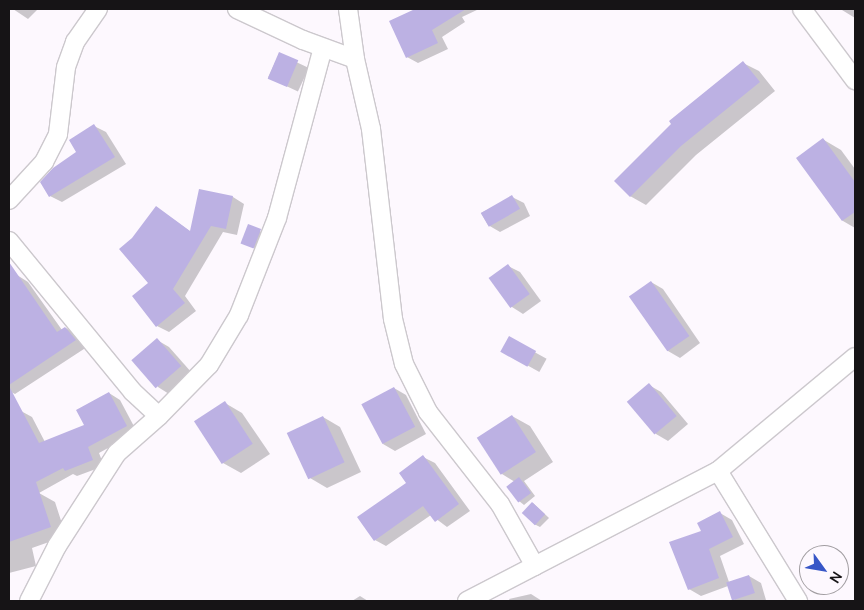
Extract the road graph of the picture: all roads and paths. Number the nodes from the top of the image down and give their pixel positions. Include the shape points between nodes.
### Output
1 (98, 9) edge
2 (237, 9) edge
3 (348, 9) edge
4 (802, 9) edge
5 (323, 48) junction
6 (355, 59) junction
7 (855, 80) edge
8 (9, 200) edge
9 (9, 241) edge
10 (855, 357) edge
11 (159, 416) junction
12 (718, 471) junction
13 (534, 566) junction
14 (29, 601) edge
15 (467, 601) edge
16 (798, 601) edge

1 - 8 street via 75,42 66,67 60,93 58,134 44,162
2 - 5 street
3 - 6 street
4 - 7 street
5 - 6 street
5 - 11 street via 277,218 239,315 209,365
6 - 13 street via 371,129 393,319 404,364 428,412 500,504
9 - 11 street via 133,392
10 - 12 street
11 - 14 street via 117,453 57,546
12 - 13 street
12 - 16 street
13 - 15 street

